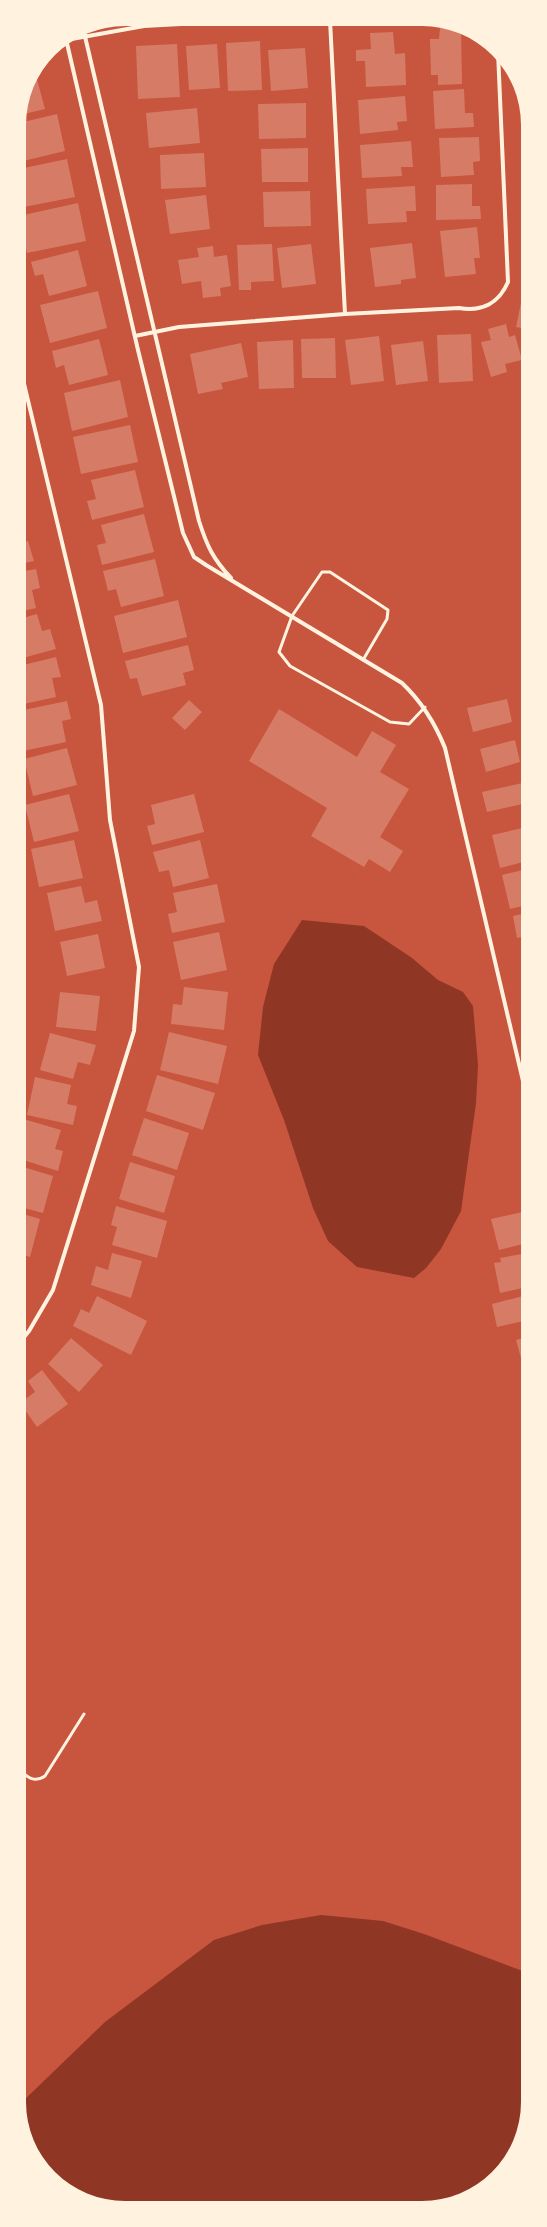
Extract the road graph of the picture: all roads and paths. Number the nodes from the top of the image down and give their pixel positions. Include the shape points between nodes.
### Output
1 (144, 26) edge
2 (330, 26) edge
3 (85, 36) junction
4 (80, 37) edge
5 (67, 45) edge
6 (498, 63) edge
7 (345, 314) junction
8 (154, 332) junction
9 (135, 336) junction
10 (26, 392) edge
11 (236, 583) junction
12 (292, 616) junction
13 (363, 660) junction
14 (424, 707) junction
15 (521, 1072) edge
16 (26, 1335) edge
17 (84, 1714) dead end
18 (26, 1775) edge

1 - 3 street
2 - 7 street
3 - 4 street
3 - 8 street
5 - 9 street
6 - 7 street via 508,282 505,290 494,302 475,310 459,308
7 - 8 street via 178,327
8 - 9 street
8 - 11 street via 207,546 215,560
9 - 11 street via 183,533 194,557
10 - 16 street via 101,705 110,820 139,967 134,1031 53,1290
11 - 12 street
12 - 13 street
12 - 13 lane via 322,572 330,572 388,610 387,619
12 - 14 lane via 279,652 290,666 390,722 409,724
13 - 14 street via 402,683
14 - 15 street via 438,728 445,748
17 - 18 lane via 45,1776 39,1780 32,1780

